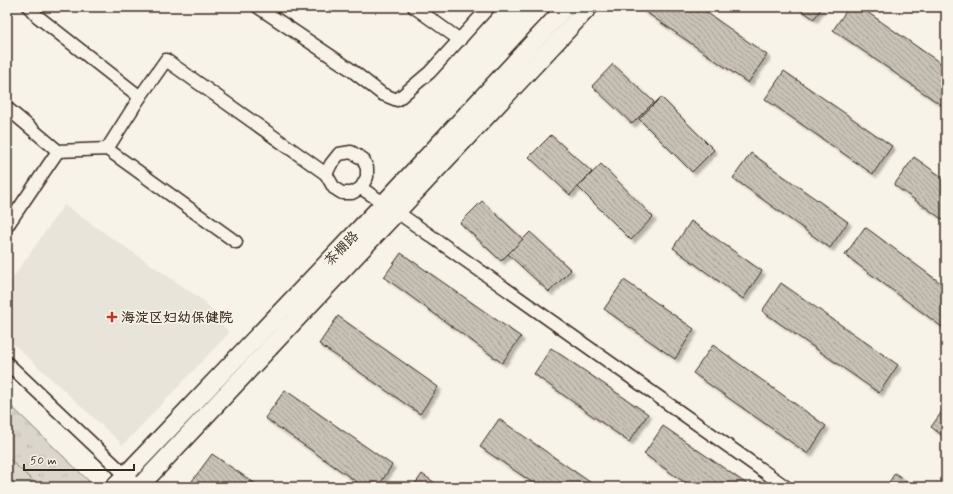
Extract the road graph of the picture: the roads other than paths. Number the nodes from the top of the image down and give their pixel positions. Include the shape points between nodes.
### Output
1 (29, 7) edge
2 (258, 7) edge
3 (414, 7) edge
4 (489, 7) edge
5 (566, 7) edge
6 (589, 7) edge
7 (460, 40) junction
8 (140, 97) junction
9 (7, 108) edge
10 (107, 149) junction
11 (58, 151) junction
12 (326, 174) junction
13 (361, 188) junction
14 (390, 207) junction
15 (7, 226) edge
16 (236, 242) dead end
17 (7, 363) edge
18 (119, 481) edge
19 (139, 487) edge
20 (786, 487) edge

1 - 8 street via 36,16
2 - 7 street via 350,69 382,94 397,100 430,72
3 - 7 street
4 - 7 street
5 - 14 street, 茶棚路
6 - 14 street, 茶棚路
8 - 10 street
8 - 12 street via 166,60
9 - 11 street
10 - 11 street
10 - 16 street
11 - 15 street
12 - 13 street via 334,188 342,193 352,193
12 - 13 street via 339,154 351,152 363,159 367,168
13 - 14 street
14 - 18 street, 茶棚路
14 - 19 street, 茶棚路
14 - 20 street
17 - 18 street
18 - 19 street

